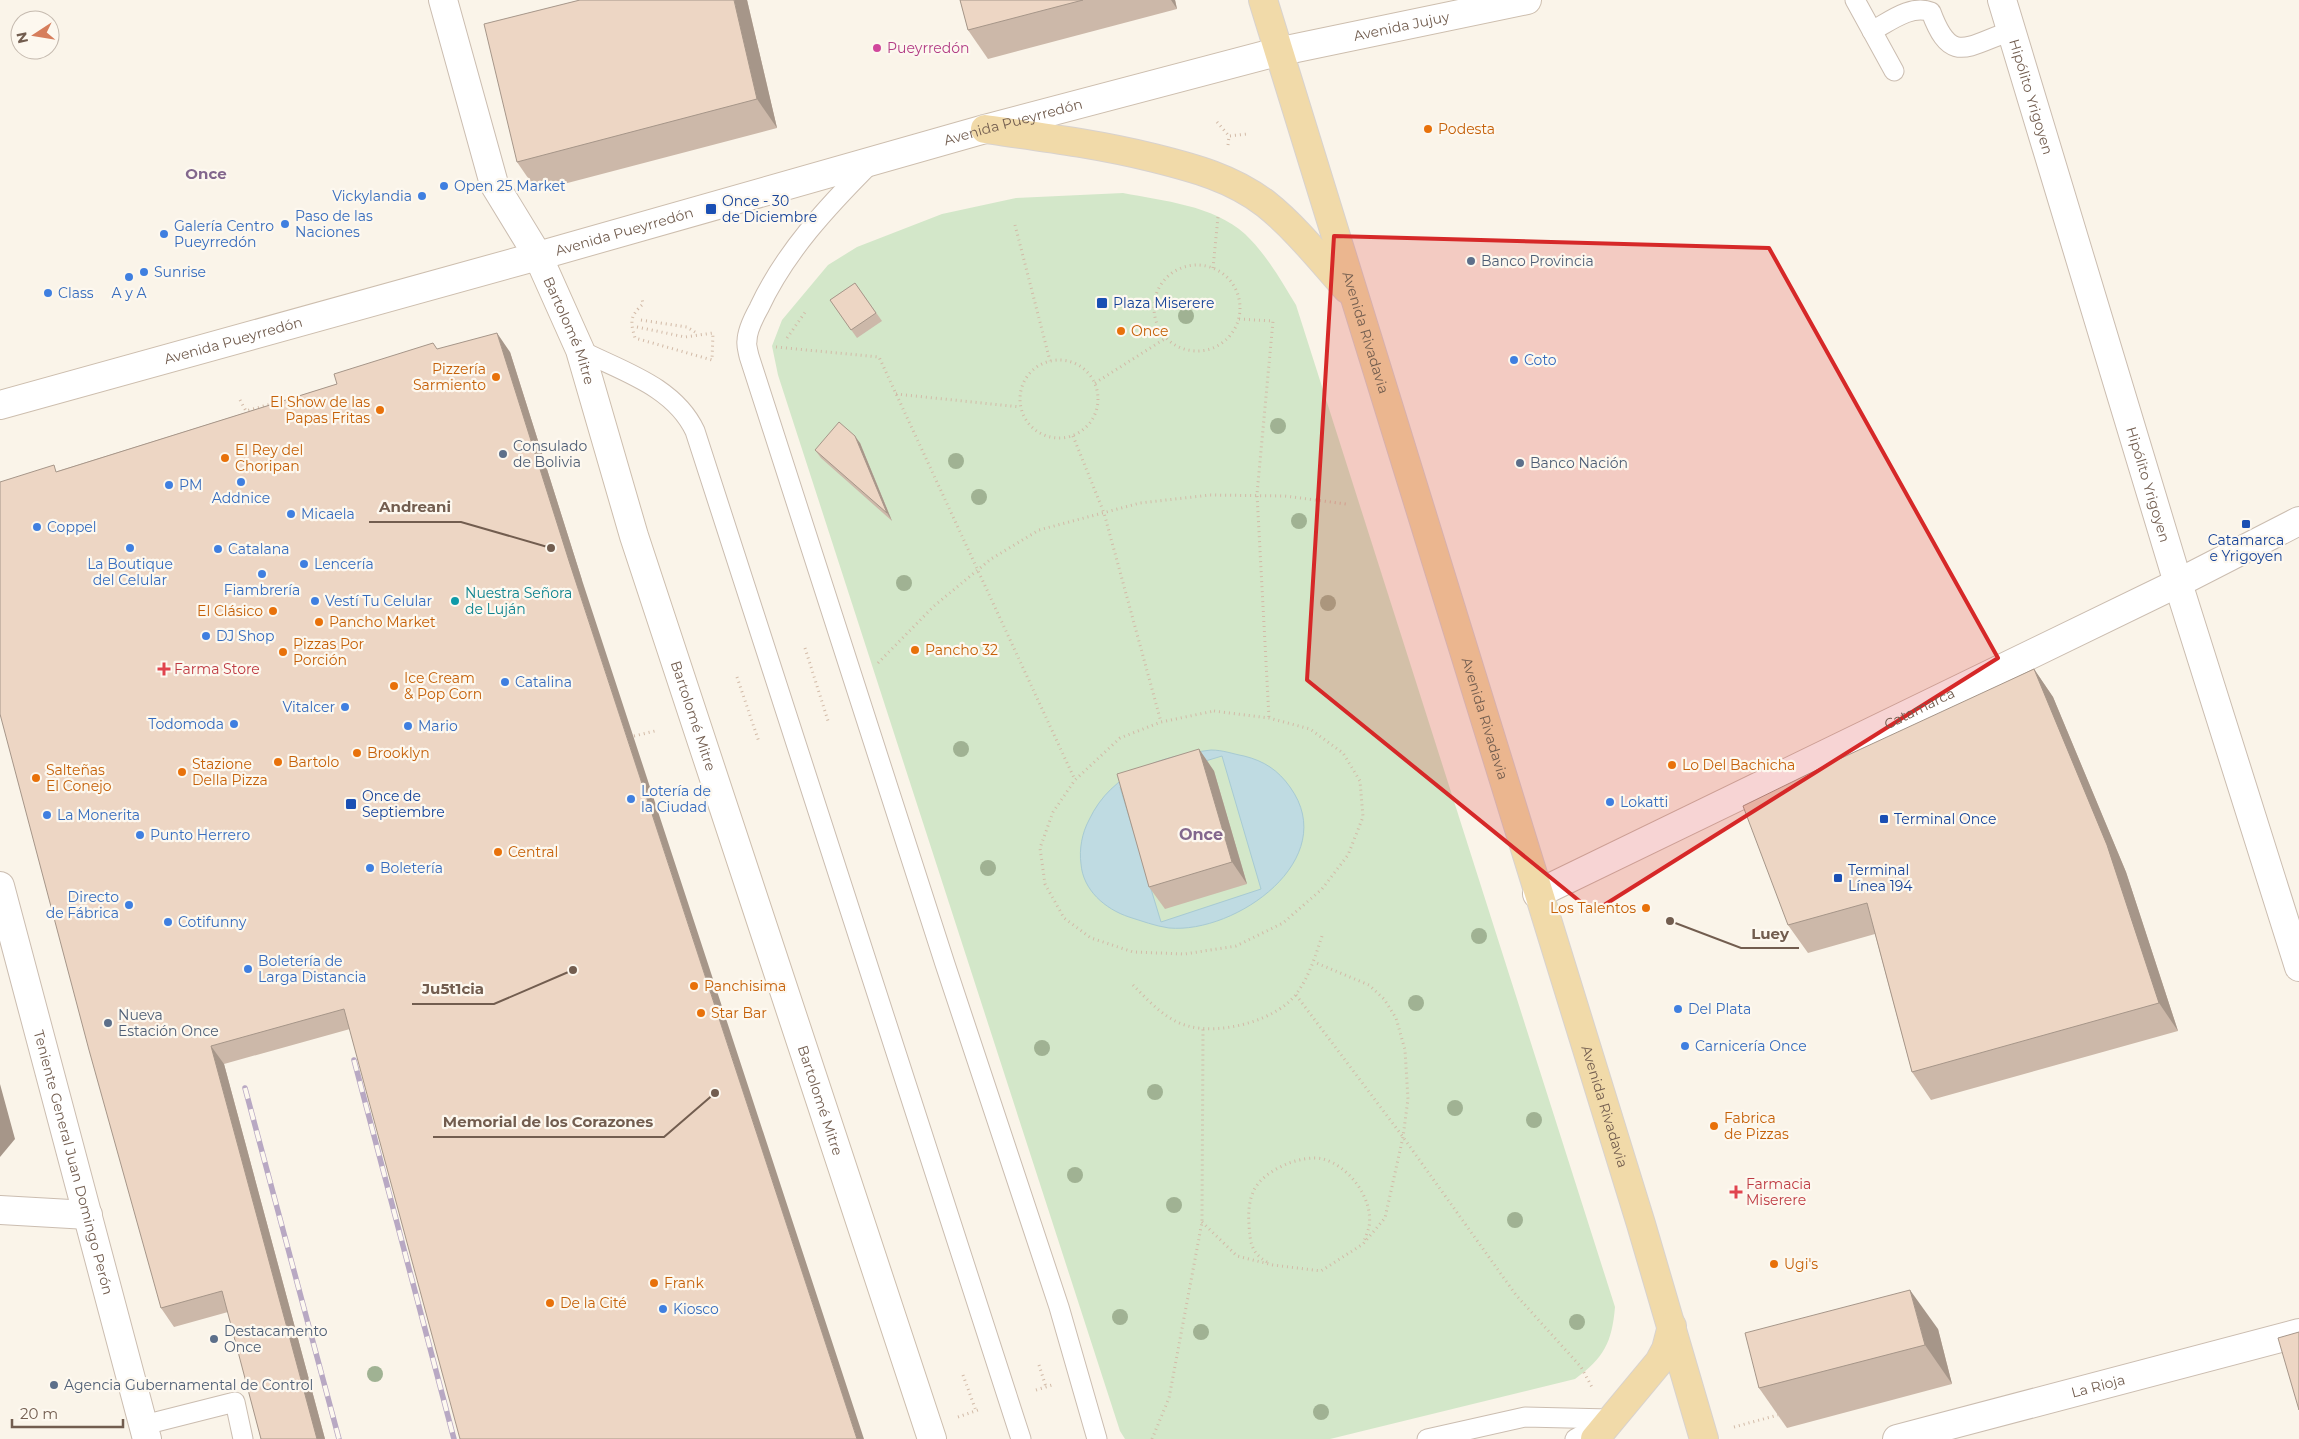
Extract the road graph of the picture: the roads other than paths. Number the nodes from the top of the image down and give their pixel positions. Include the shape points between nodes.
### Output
1 (443, 0) edge
2 (1262, 0) edge
3 (1527, 0) edge
4 (1855, 0) edge
5 (2002, 0) edge
6 (1872, 31) junction
7 (2011, 31) junction
8 (1277, 52) junction
9 (1894, 71) dead end
10 (985, 129) junction
11 (876, 158) junction
12 (538, 256) junction
13 (1352, 296) junction
14 (580, 350) junction
15 (0, 404) edge
16 (2299, 521) edge
17 (2178, 583) junction
18 (0, 886) edge
19 (1537, 894) junction
20 (2299, 967) edge
21 (0, 1210) edge
22 (88, 1215) junction
23 (1672, 1326) junction
24 (2299, 1333) edge
25 (1602, 1429) edge
26 (146, 1432) edge
27 (1094, 1436) edge
28 (243, 1439) edge
29 (932, 1439) edge
30 (1021, 1439) edge
31 (1427, 1439) edge
32 (1575, 1439) edge
33 (1704, 1439) edge
34 (1897, 1439) edge

1 - 12 street, Bartolomé Mitre via 494,184
2 - 8 main road, Avenida Rivadavia
3 - 8 street, Avenida Jujuy
4 - 6 lane
5 - 7 street, Hipólito Yrigoyen
6 - 7 lane via 1922,8 1930,12 1948,45 1959,49
6 - 9 lane
7 - 17 street, Hipólito Yrigoyen
8 - 10 street, Avenida Pueyrredón
8 - 13 main road, Avenida Rivadavia
10 - 11 street, Avenida Pueyrredón
10 - 13 main road via 1070,140 1223,178 1265,203 1298,234
11 - 12 street, Avenida Pueyrredón
11 - 27 lane via 789,254 772,280 754,320 747,340 748,348 804,530 1059,1307
12 - 14 street, Bartolomé Mitre
12 - 15 street, Avenida Pueyrredón
13 - 19 main road, Avenida Rivadavia
14 - 29 street, Bartolomé Mitre via 634,536
14 - 30 lane via 657,388 676,402 695,431
16 - 17 street, Catamarca
17 - 19 street, Catamarca
17 - 20 street, Hipólito Yrigoyen
18 - 22 street, Teniente General Juan Domingo Perón
19 - 23 main road, Avenida Rivadavia
21 - 22 street
22 - 26 street, Teniente General Juan Domingo Perón
23 - 25 main road via 1659,1362
23 - 33 main road, Avenida Rivadavia
24 - 34 street, La Rioja
25 - 31 lane via 1525,1417
25 - 32 lane
26 - 28 lane via 234,1402

